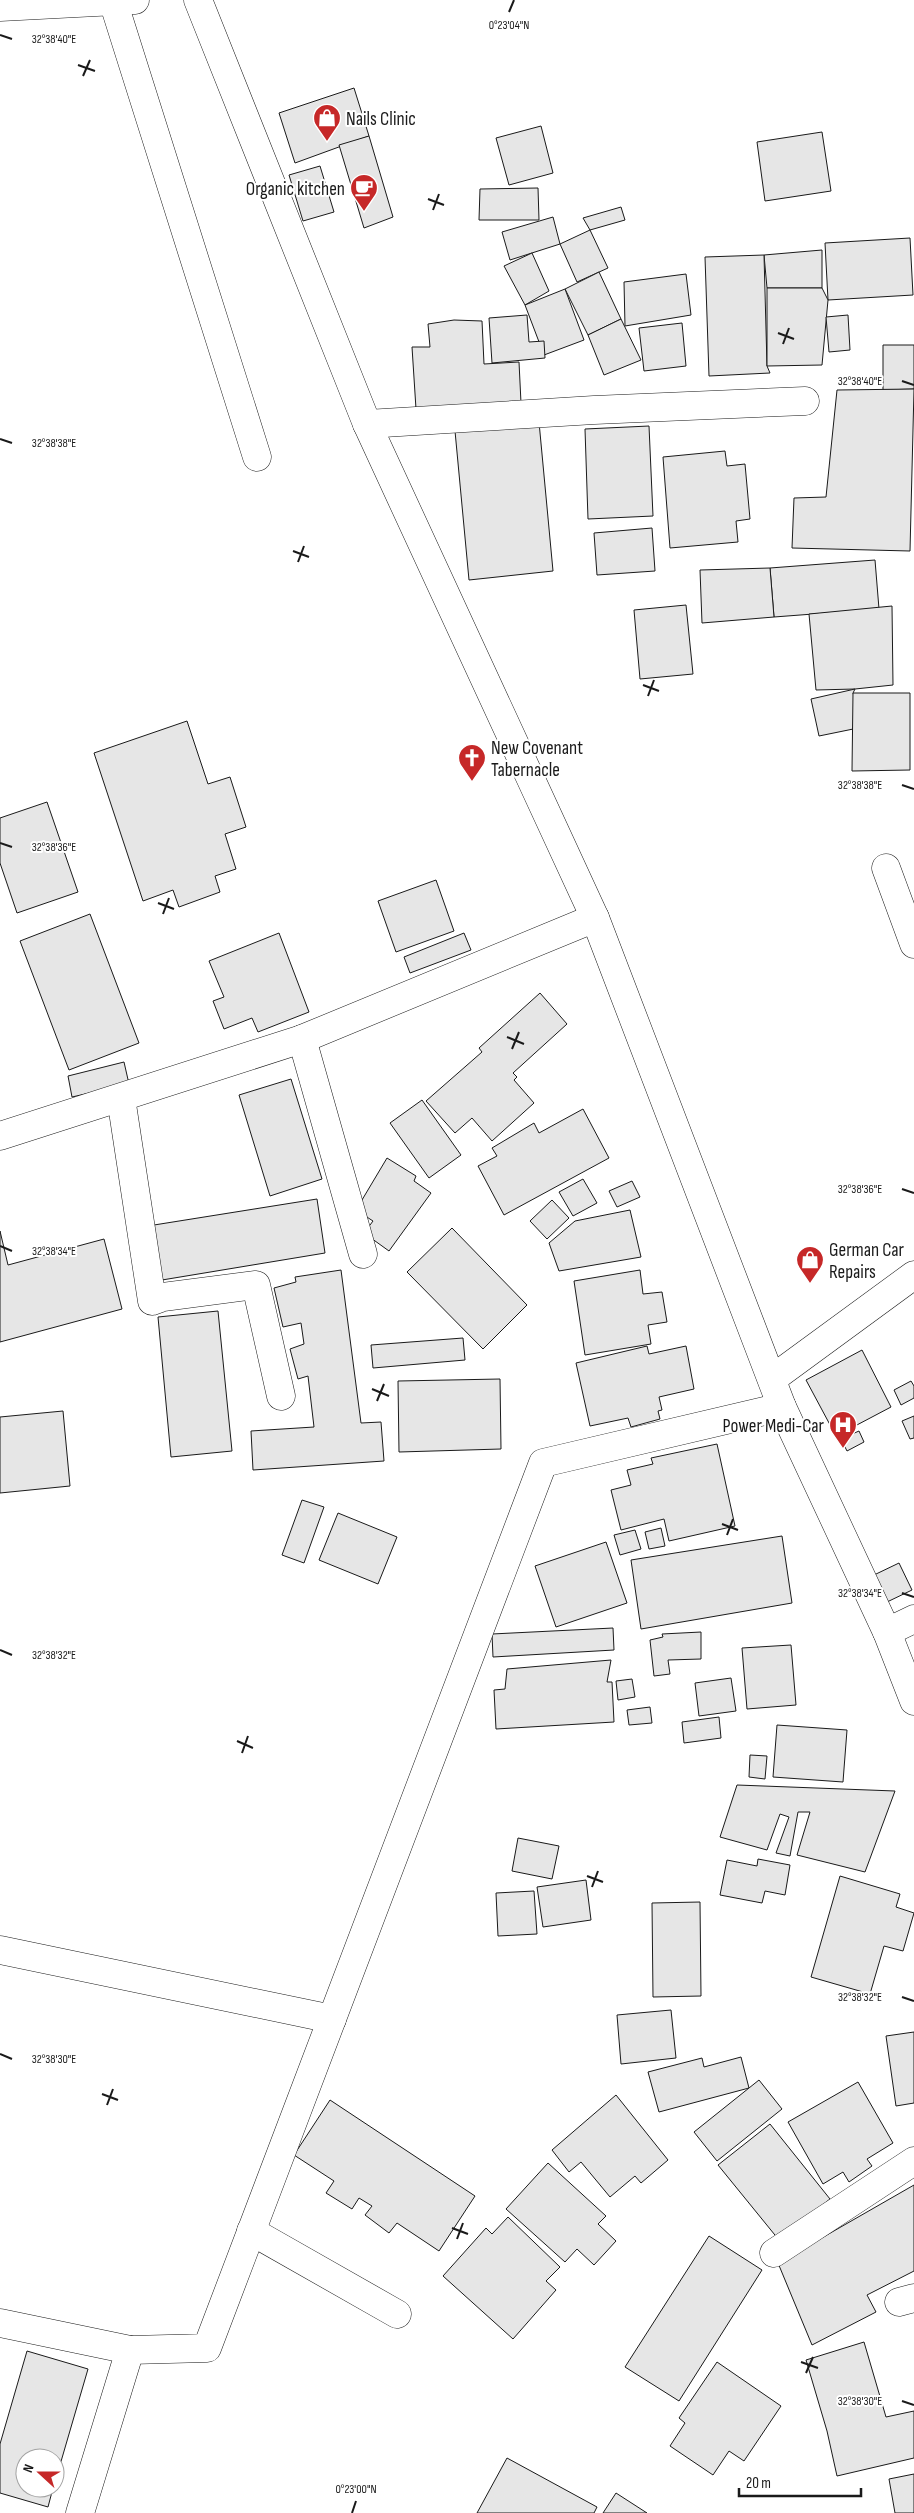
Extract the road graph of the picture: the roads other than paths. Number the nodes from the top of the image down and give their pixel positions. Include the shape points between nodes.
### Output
1 (198, 0) edge
2 (124, 1) edge
3 (0, 7) edge
4 (805, 401) dead end
5 (367, 424) junction
6 (257, 457) dead end
7 (886, 868) dead end
8 (595, 918) junction
9 (914, 944) edge
10 (302, 1039) junction
11 (121, 1098) junction
12 (0, 1136) edge
13 (363, 1254) dead end
14 (914, 1275) edge
15 (772, 1379) junction
16 (281, 1396) dead end
17 (782, 1407) junction
18 (914, 1619) edge
19 (887, 1632) junction
20 (914, 1701) edge
21 (0, 1950) edge
22 (332, 2019) junction
23 (914, 2161) edge
24 (251, 2231) junction
25 (774, 2253) dead end
26 (397, 2314) dead end
27 (0, 2323) edge
28 (130, 2350) junction
29 (80, 2513) edge

1 - 5 street
2 - 3 street
2 - 6 street
4 - 5 street
5 - 8 street
7 - 9 street
8 - 10 street
8 - 15 street
10 - 11 street
10 - 13 street
11 - 12 street
11 - 16 street via 152,1301 256,1285
14 - 15 street
15 - 17 street
17 - 19 street
17 - 22 street via 543,1463
18 - 19 street
19 - 20 street
21 - 22 street
22 - 24 street
23 - 25 street
24 - 26 street
24 - 28 street via 207,2348
27 - 28 street
28 - 29 street

